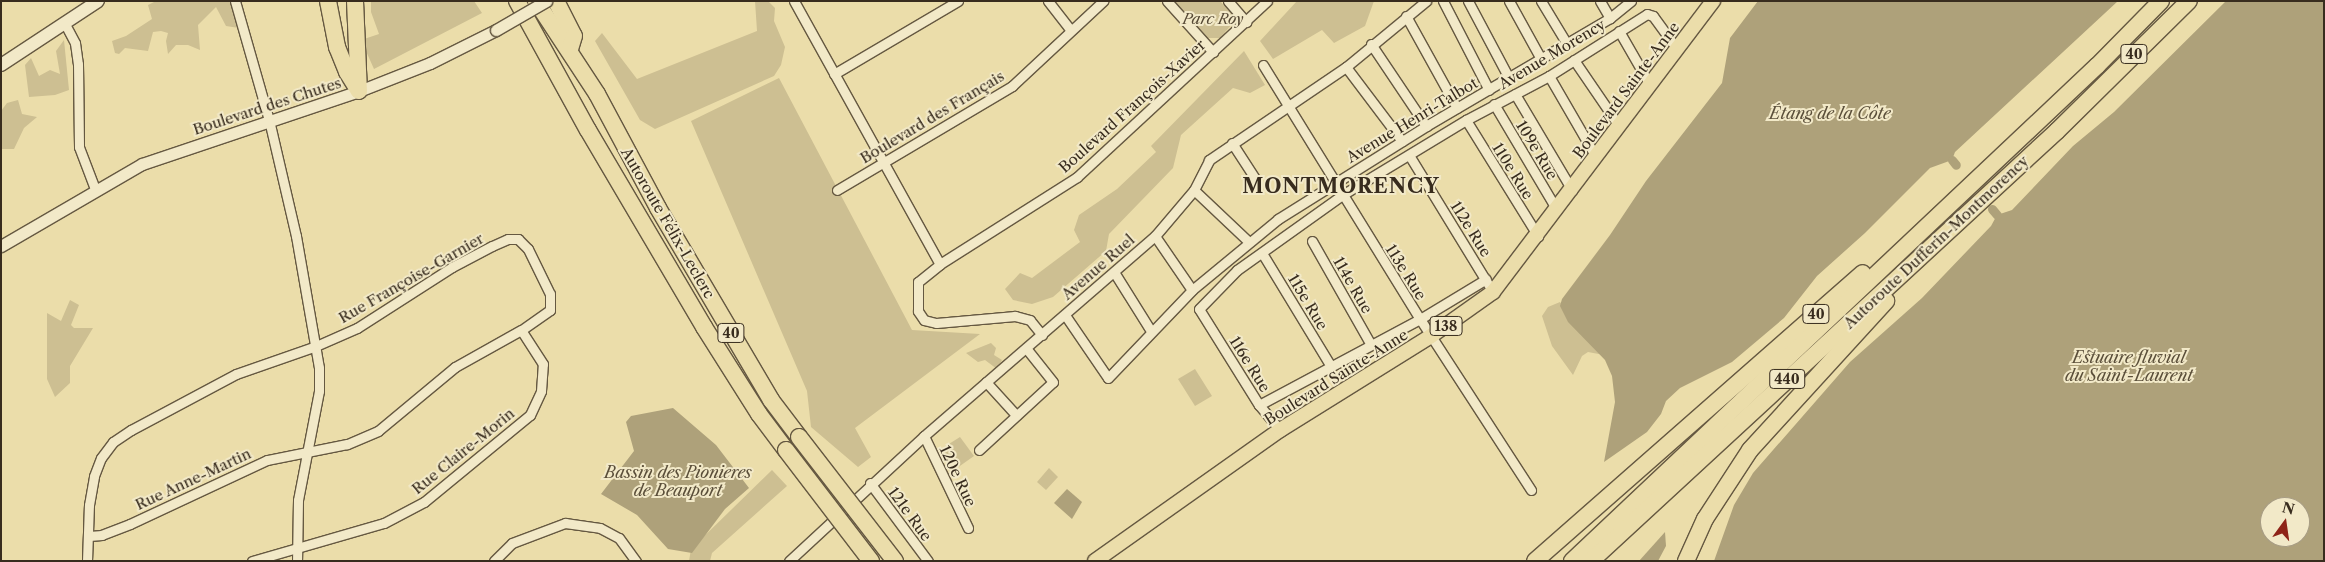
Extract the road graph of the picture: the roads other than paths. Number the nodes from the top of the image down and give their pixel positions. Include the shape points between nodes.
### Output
1 (98, 1) edge
2 (234, 1) edge
3 (328, 1) edge
4 (356, 1) edge
5 (505, 1) edge
6 (517, 1) edge
7 (536, 1) edge
8 (546, 1) edge
9 (556, 1) edge
10 (794, 1) edge
11 (958, 1) edge
12 (1048, 1) edge
13 (1103, 1) edge
14 (1167, 1) edge
15 (1228, 1) edge
16 (1267, 1) edge
17 (1426, 1) edge
18 (1443, 1) edge
19 (1468, 1) edge
20 (1509, 1) edge
21 (1542, 1) edge
22 (1600, 1) edge
23 (1631, 1) edge
24 (1713, 1) edge
25 (2160, 1) edge
26 (2189, 1) edge
27 (1406, 16) junction
28 (1610, 18) junction
29 (1246, 22) junction
30 (66, 24) junction
31 (1071, 30) junction
32 (1619, 30) junction
33 (1372, 44) junction
34 (1567, 44) junction
35 (570, 49) junction
36 (1677, 49) junction
37 (1213, 52) junction
38 (1541, 59) junction
39 (1574, 60) junction
40 (550, 63) junction
41 (1, 65) edge
42 (1263, 65) dead end
43 (2097, 66) junction
44 (1346, 67) junction
45 (834, 74) junction
46 (1548, 76) junction
47 (1509, 78) junction
48 (1650, 85) junction
49 (1489, 90) junction
50 (359, 91) junction
51 (1515, 94) junction
52 (1494, 104) junction
53 (1288, 108) junction
54 (1457, 108) junction
55 (269, 120) junction
56 (1466, 120) junction
57 (1426, 126) junction
58 (1619, 126) junction
59 (1402, 140) junction
60 (1232, 143) junction
61 (1409, 155) junction
62 (1596, 157) junction
63 (883, 161) junction
64 (1256, 180) dead end
65 (1335, 183) junction
66 (95, 189) junction
67 (837, 190) dead end
68 (1194, 190) junction
69 (1572, 190) junction
70 (1342, 195) junction
71 (1984, 198) junction
72 (1557, 210) junction
73 (1155, 236) junction
74 (1538, 236) junction
75 (1312, 241) dead end
76 (1249, 242) junction
77 (1, 246) edge
78 (1262, 252) junction
79 (940, 264) junction
80 (1114, 272) junction
81 (1490, 286) junction
82 (1192, 290) junction
83 (1200, 309) joint
84 (1065, 315) junction
85 (1420, 319) junction
86 (521, 330) junction
87 (1152, 332) junction
88 (1042, 335) junction
89 (1431, 336) junction
90 (1370, 343) junction
91 (316, 346) junction
92 (1026, 348) junction
93 (1330, 365) junction
94 (986, 382) junction
95 (1259, 405) junction
96 (1016, 415) junction
97 (1280, 430) junction
98 (924, 436) junction
99 (979, 450) dead end
100 (309, 451) junction
101 (870, 483) junction
102 (1531, 490) dead end
103 (968, 528) dead end
104 (89, 536) junction
105 (297, 548) junction
106 (790, 560) edge
107 (924, 560) edge
108 (87, 561) edge
109 (252, 561) edge
110 (297, 561) edge
111 (494, 561) edge
112 (636, 561) edge
113 (871, 561) edge
114 (895, 561) edge
115 (1095, 561) edge
116 (1536, 561) edge
117 (1572, 561) edge
118 (1591, 561) edge
119 (1686, 561) edge

1 - 30 main road
2 - 55 street
3 - 50 highway via 337,47
4 - 50 highway
5 - 40 highway
6 - 40 highway, Autoroute Félix-Leclerc / 40
7 - 35 highway, Autoroute Félix-Leclerc / 40
8 - 50 street, Boulevard des Chutes, bridge via 430,63
9 - 35 highway via 574,36
10 - 45 street
11 - 45 street
12 - 31 street
13 - 31 street, Boulevard des Français
14 - 37 street
15 - 29 street
16 - 29 street, Boulevard François-Xavier
17 - 27 street, Avenue Ruel
18 - 49 street
19 - 47 street
20 - 38 street
21 - 34 street
22 - 28 street
23 - 28 street, Avenue Henri-Talbot
24 - 36 main road, Boulevard Sainte-Anne / 138
25 - 43 highway, Autoroute Dufferin-Montmorency / 40
26 - 71 highway, Autoroute Dufferin-Montmorency / 40
27 - 33 street, Avenue Ruel
27 - 54 street
28 - 34 street, Avenue Henri-Talbot
29 - 37 street, Boulevard François-Xavier
30 - 41 main road
30 - 66 street via 75,42 78,64 79,146
31 - 63 street, Boulevard des Français via 1012,86
32 - 36 street, Avenue Morency via 1650,14
32 - 39 street, Avenue Morency
32 - 48 street
33 - 44 street, Avenue Ruel
33 - 57 street
34 - 38 street, Avenue Henri-Talbot
35 - 114 highway, Autoroute Félix-Leclerc / 40, bridge via 766,392
36 - 48 main road, Boulevard Sainte-Anne / 138
37 - 79 street, Boulevard François-Xavier via 1077,177
38 - 47 street, Avenue Henri-Talbot
39 - 46 street, Avenue Morency
39 - 58 street
40 - 113 highway, Autoroute Félix-Leclerc / 40, bridge via 704,327 759,414
42 - 53 street, 113e Rue
43 - 116 highway, 40
43 - 117 highway, Autoroute Dufferin-Montmorency / 440
44 - 53 street, Avenue Ruel
44 - 59 street
45 - 63 street
46 - 51 street, Avenue Morency
46 - 62 street
47 - 49 street, Avenue Henri-Talbot
48 - 58 main road, Boulevard Sainte-Anne / 138
49 - 54 street, Avenue Henri-Talbot
50 - 55 street, Boulevard des Chutes
51 - 52 street, Avenue Morency
51 - 69 street
52 - 56 street, Avenue Morency
52 - 72 street, 109e Rue
53 - 60 street, Avenue Ruel
53 - 65 street, 113e Rue
54 - 57 street, Avenue Henri-Talbot
55 - 66 street, Boulevard des Chutes via 142,164
55 - 91 street via 303,267
56 - 61 street, Avenue Morency
56 - 74 street, 110e Rue
57 - 59 street, Avenue Henri-Talbot
58 - 62 main road, Boulevard Sainte-Anne / 138
59 - 65 street, Avenue Henri-Talbot
60 - 64 street
60 - 68 street, Avenue Ruel via 1209,160
61 - 70 street, Avenue Morency
61 - 81 street, 112e Rue
62 - 69 main road, Boulevard Sainte-Anne / 138
63 - 67 street, Boulevard des Français
63 - 79 street
65 - 70 street, 113e Rue
65 - 76 street, Avenue Henri-Talbot via 1278,219
66 - 77 street, Boulevard des Chutes
68 - 73 street, Avenue Ruel
68 - 76 street
69 - 72 main road, Boulevard Sainte-Anne / 138
70 - 78 street, Avenue Morency
70 - 85 street, 113e Rue
71 - 118 highway, Autoroute Dufferin-Montmorency / 440
71 - 119 highway, 40 via 1750,450 1705,519
72 - 74 main road, Boulevard Sainte-Anne / 138
73 - 80 street, Avenue Ruel
73 - 82 street
74 - 81 main road, Boulevard Sainte-Anne / 138
75 - 90 street, 114e Rue
76 - 82 street, Avenue Henri-Talbot
78 - 83 street, Avenue Morency via 1237,270
78 - 93 street, 115e Rue
79 - 88 street, Boulevard François-Xavier via 918,282 918,311 924,320 936,323 1014,316 1030,320
80 - 84 street, Avenue Ruel
80 - 87 street
81 - 85 street
81 - 89 main road, Boulevard Sainte-Anne / 138
82 - 87 street, Avenue Henri-Talbot
83 - 95 street, 116e Rue
84 - 87 street, Avenue Henri-Talbot via 1108,378
84 - 88 street, Avenue Ruel
85 - 89 street, 113e Rue
85 - 90 street
86 - 91 street, Rue Françoise-Garnier via 550,310 550,294 528,250 518,240 508,239 452,267 357,328
86 - 100 street, Rue Françoise-Garnier via 455,367 378,431 347,444
86 - 105 street, Rue Claire-Morin via 543,364 540,391 530,414 424,502 384,523
88 - 92 street, Avenue Ruel
89 - 97 main road, Boulevard Sainte-Anne / 138
89 - 102 street, 113e Rue
90 - 93 street
91 - 100 street via 319,391
91 - 104 street via 236,374 113,442 94,476
92 - 94 street, Avenue Ruel
92 - 96 street via 1053,382
93 - 95 street
94 - 96 street
94 - 98 street, Avenue Ruel
95 - 97 street, 116e Rue
96 - 99 street
97 - 115 main road, Boulevard Sainte-Anne / 138
98 - 101 street, Avenue Ruel
98 - 103 street, 120e Rue
100 - 104 street, Rue Anne-Martin via 267,460 130,524 102,535
100 - 105 street via 298,500
101 - 106 street, Avenue Ruel
101 - 107 street, 121e Rue
104 - 108 street
105 - 109 street, Rue Claire-Morin
105 - 110 street
111 - 112 street via 512,543 565,523 600,528 619,538

